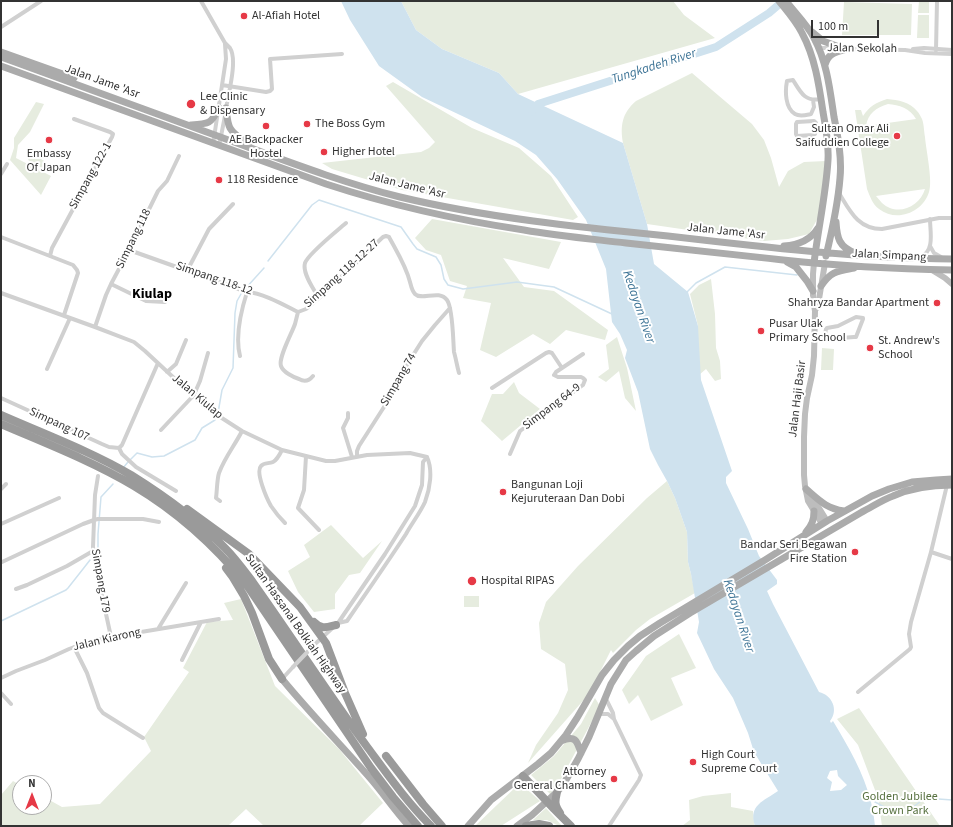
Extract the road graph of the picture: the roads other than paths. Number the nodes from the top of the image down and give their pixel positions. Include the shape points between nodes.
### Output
1 (41, 1) edge
2 (201, 1) edge
3 (779, 1) edge
4 (786, 1) edge
5 (938, 1) edge
6 (789, 9) junction
7 (2, 25) edge
8 (806, 32) junction
9 (225, 44) junction
10 (819, 48) junction
11 (844, 49) junction
12 (905, 50) junction
13 (936, 50) junction
14 (952, 50) edge
15 (1, 52) edge
16 (342, 54) dead end
17 (952, 54) edge
18 (1, 57) edge
19 (1, 66) edge
20 (825, 66) junction
21 (818, 82) junction
22 (222, 85) junction
23 (230, 87) junction
24 (821, 99) junction
25 (813, 100) junction
26 (141, 108) junction
27 (222, 108) junction
28 (74, 119) dead end
29 (189, 125) junction
30 (826, 128) junction
31 (816, 129) junction
32 (218, 136) junction
33 (216, 145) junction
34 (258, 151) junction
35 (179, 156) dead end
36 (7, 164) dead end
37 (1, 174) edge
38 (839, 192) junction
39 (233, 204) dead end
40 (835, 214) junction
41 (952, 218) edge
42 (930, 219) junction
43 (346, 223) dead end
44 (819, 226) junction
45 (1, 237) edge
46 (930, 246) junction
47 (766, 247) junction
48 (129, 250) junction
49 (815, 252) junction
50 (827, 252) junction
51 (858, 255) junction
52 (50, 256) junction
53 (765, 258) junction
54 (918, 259) junction
55 (944, 259) junction
56 (952, 259) edge
57 (783, 260) junction
58 (814, 263) junction
59 (825, 263) junction
60 (864, 266) junction
61 (932, 270) junction
62 (952, 270) edge
63 (187, 271) junction
64 (111, 284) junction
65 (952, 284) edge
66 (821, 286) junction
67 (812, 291) junction
68 (247, 292) junction
69 (1, 293) edge
70 (319, 298) junction
71 (165, 302) dead end
72 (450, 308) junction
73 (815, 311) junction
74 (298, 312) junction
75 (64, 316) junction
76 (70, 318) junction
77 (95, 326) junction
78 (824, 339) junction
79 (186, 340) dead end
80 (815, 340) junction
81 (208, 353) dead end
82 (583, 354) dead end
83 (240, 356) dead end
84 (158, 363) junction
85 (562, 368) junction
86 (47, 369) dead end
87 (167, 372) junction
88 (459, 373) dead end
89 (313, 376) dead end
90 (492, 388) dead end
91 (193, 396) junction
92 (1, 398) edge
93 (348, 413) dead end
94 (1, 415) edge
95 (1, 424) edge
96 (161, 430) dead end
97 (242, 431) junction
98 (119, 448) junction
99 (282, 450) junction
100 (510, 454) dead end
101 (306, 456) junction
102 (354, 457) junction
103 (427, 457) junction
104 (98, 476) dead end
105 (950, 483) edge
106 (6, 484) dead end
107 (1, 489) edge
108 (152, 489) junction
109 (806, 489) junction
110 (176, 491) dead end
111 (59, 498) dead end
112 (220, 501) dead end
113 (814, 511) junction
114 (844, 511) junction
115 (94, 520) junction
116 (159, 522) dead end
117 (285, 523) dead end
118 (824, 523) junction
119 (1, 524) edge
120 (188, 525) junction
121 (318, 530) dead end
122 (830, 531) junction
123 (802, 537) junction
124 (94, 552) junction
125 (931, 552) junction
126 (952, 560) edge
127 (2, 562) dead end
128 (186, 583) dead end
129 (16, 588) dead end
130 (300, 607) junction
131 (219, 619) dead end
132 (202, 622) junction
133 (337, 624) junction
134 (158, 629) junction
135 (110, 637) junction
136 (322, 637) junction
137 (74, 647) junction
138 (182, 660) dead end
139 (1, 678) edge
140 (282, 679) junction
141 (858, 692) dead end
142 (1, 693) edge
143 (605, 697) junction
144 (10, 704) dead end
145 (585, 704) junction
146 (598, 714) junction
147 (614, 719) junction
148 (143, 738) dead end
149 (561, 741) junction
150 (582, 752) junction
151 (372, 753) junction
152 (386, 756) dead end
153 (521, 777) junction
154 (557, 792) junction
155 (545, 803) junction
156 (562, 817) junction
157 (409, 826) edge
158 (418, 826) edge
159 (431, 826) edge
160 (442, 826) edge
161 (468, 826) edge
162 (517, 826) edge
163 (526, 826) edge
164 (549, 826) edge
165 (564, 826) edge
166 (571, 826) edge
167 (610, 826) edge

1 - 7 street
2 - 9 street
3 - 6 main road
4 - 6 main road
5 - 13 street
6 - 8 main road
8 - 10 main road via 812,44
8 - 11 main road
8 - 21 main road
9 - 22 street via 226,59
9 - 23 street via 230,48 233,58
10 - 11 street, Jalan Sekolah
10 - 20 main road
10 - 21 main road via 816,57
11 - 12 street, Jalan Sekolah
11 - 20 main road via 833,53
12 - 13 street, Jalan Sekolah
12 - 17 street, Jalan Sekolah
13 - 14 street, Jalan Sekolah
15 - 26 main road via 88,84
16 - 23 street via 270,59 270,91
18 - 26 main road, Jalan Jame 'Asr
19 - 33 main road, Jalan Jame 'Asr
20 - 38 main road via 840,153
21 - 24 main road
22 - 23 street
22 - 27 street
23 - 27 street
24 - 25 street
24 - 30 main road
25 - 25 street via 803,95 794,80 787,80 787,103 795,114 811,114
26 - 29 main road, Jalan Jame 'Asr
27 - 29 main road via 211,122
27 - 32 street
27 - 32 street
27 - 34 main road via 230,128
28 - 52 street, Simpang 122-1 via 113,134
29 - 32 main road, Jalan Jame 'Asr
30 - 31 street
30 - 44 main road via 829,159
31 - 31 street via 816,122 796,124 797,136 813,135
32 - 33 street
32 - 34 main road, Jalan Jame 'Asr
33 - 53 main road, Jalan Jame 'Asr via 354,193 443,216 562,236
34 - 47 main road, Jalan Jame 'Asr via 356,185 444,206 558,224
35 - 48 street, Simpang 118 via 167,181 158,191
36 - 37 street
38 - 40 main road
38 - 42 street via 857,220 874,229
39 - 63 street via 208,229
40 - 50 main road
40 - 51 main road via 840,243
41 - 42 street
42 - 46 street
43 - 70 street via 322,244 305,264 305,271
44 - 47 main road via 811,237 797,244
44 - 49 main road
45 - 52 street
46 - 54 street via 927,253
46 - 55 street via 934,253
47 - 49 main road, Jalan Jame 'Asr
47 - 53 main road
48 - 63 street, Simpang 118-12
48 - 64 street, Simpang 118
49 - 50 main road, Jalan Jame 'Asr
49 - 58 main road
50 - 51 main road, Jalan Simpang
50 - 59 main road
51 - 54 main road, Jalan Simpang
52 - 75 street via 73,265 78,273
53 - 57 main road, Jalan Jame 'Asr
54 - 55 main road, Jalan Simpang
55 - 56 main road, Jalan Simpang
57 - 58 main road, Jalan Jame 'Asr
57 - 67 main road via 796,266
58 - 59 main road, Jalan Jame 'Asr
58 - 67 main road, Jalan Haji Basir
59 - 60 main road, Jalan Simpang
59 - 66 main road, Jalan Haji Basir
60 - 61 main road, Jalan Simpang
60 - 66 main road via 831,274
61 - 62 main road, Jalan Simpang
61 - 65 main road
63 - 68 street, Simpang 118-12
64 - 71 street via 146,301
64 - 77 street, Simpang 118
66 - 73 main road, Jalan Haji Basir
67 - 73 main road, Jalan Haji Basir
68 - 74 street, Simpang 118-12 via 261,295
68 - 83 street via 239,327
69 - 75 street, Jalan Kiulap
70 - 72 street, Simpang 118-12-27 via 386,236 390,237 407,272 413,292 418,296 442,296
70 - 74 street, Simpang 118-12-27
72 - 88 street
72 - 102 street, Simpang 74 via 422,341
73 - 80 main road, Jalan Haji Basir
74 - 89 street via 280,363 285,371 302,381 307,381
75 - 76 street, Jalan Kiulap
76 - 77 street, Jalan Kiulap
76 - 86 street
77 - 84 street, Jalan Kiulap via 134,342
78 - 78 street via 856,337 863,318 856,317 844,324 827,328
78 - 80 street
79 - 87 street via 176,364
80 - 109 main road, Jalan Haji Basir via 804,423
81 - 91 street
82 - 85 street
84 - 87 street, Jalan Kiulap
84 - 98 street
85 - 90 street via 549,352
85 - 100 street, Simpang 64-9 via 554,375 581,376 584,378 584,385 520,431
87 - 91 street, Jalan Kiulap
91 - 96 street
91 - 97 street, Jalan Kiulap via 214,414
92 - 98 street, Simpang 107 via 97,442
93 - 102 street via 343,428
94 - 108 highway, Sultan Hassanal Bolkiah Highway via 98,458
95 - 120 highway, Sultan Hassanal Bolkiah Highway via 114,475 151,497
97 - 99 street, Jalan Kiulap
97 - 112 street via 226,457 219,475 216,498
98 - 110 street via 136,467
99 - 101 street, Jalan Kiulap
99 - 117 street via 273,462 261,466 259,475 266,498
101 - 102 street, Jalan Kiulap via 326,461
101 - 121 street via 304,490 298,508
102 - 103 street, Jalan Kiulap via 410,453
103 - 133 street via 423,462 422,485 415,506
103 - 133 street via 430,475 425,502 347,621
104 - 115 street, Simpang 179
105 - 114 main road via 924,481 900,485
105 - 122 main road via 894,495
105 - 125 street
106 - 107 street
108 - 130 highway via 173,499 244,550
108 - 151 highway, Sultan Hassanal Bolkiah Highway via 210,534 240,565
109 - 113 main road, Jalan Haji Basir via 808,501
109 - 114 main road via 829,507
109 - 118 main road, Jalan Haji Basir
111 - 119 street
113 - 118 main road, Jalan Haji Basir
113 - 123 main road via 812,524
114 - 118 main road
115 - 116 street
115 - 124 street, Simpang 179
115 - 127 street
118 - 122 main road, Jalan Haji Basir
118 - 123 main road
120 - 140 highway via 232,576 244,596 269,658
120 - 158 highway, Sultan Hassanal Bolkiah Highway via 246,584 372,768
122 - 143 main road via 654,636 626,660
123 - 145 main road via 650,629 614,660
124 - 129 street
124 - 135 street, Simpang 179
125 - 126 street
125 - 141 street via 911,622 910,649
128 - 134 street
130 - 133 highway via 320,627
130 - 136 highway
131 - 132 street, Jalan Kiarong
132 - 134 street, Jalan Kiarong
132 - 138 street
133 - 136 street
134 - 135 street, Jalan Kiarong
135 - 137 street, Jalan Kiarong
136 - 140 street, bridge
136 - 151 highway
137 - 139 street, Jalan Kiarong
137 - 148 street via 103,713
140 - 157 main road
142 - 144 street
143 - 145 main road via 594,697
143 - 146 main road
143 - 147 street
145 - 149 main road
146 - 147 street via 608,714
146 - 150 main road
147 - 167 street via 641,775
149 - 150 main road via 570,738 575,740
149 - 153 main road via 551,753
150 - 154 main road
151 - 159 highway, Sultan Hassanal Bolkiah Highway via 400,791
152 - 160 highway
153 - 155 highway
153 - 161 main road via 491,800
154 - 155 main road
154 - 156 highway via 556,807
155 - 156 highway
155 - 162 main road
155 - 165 highway
156 - 166 highway
163 - 164 highway

